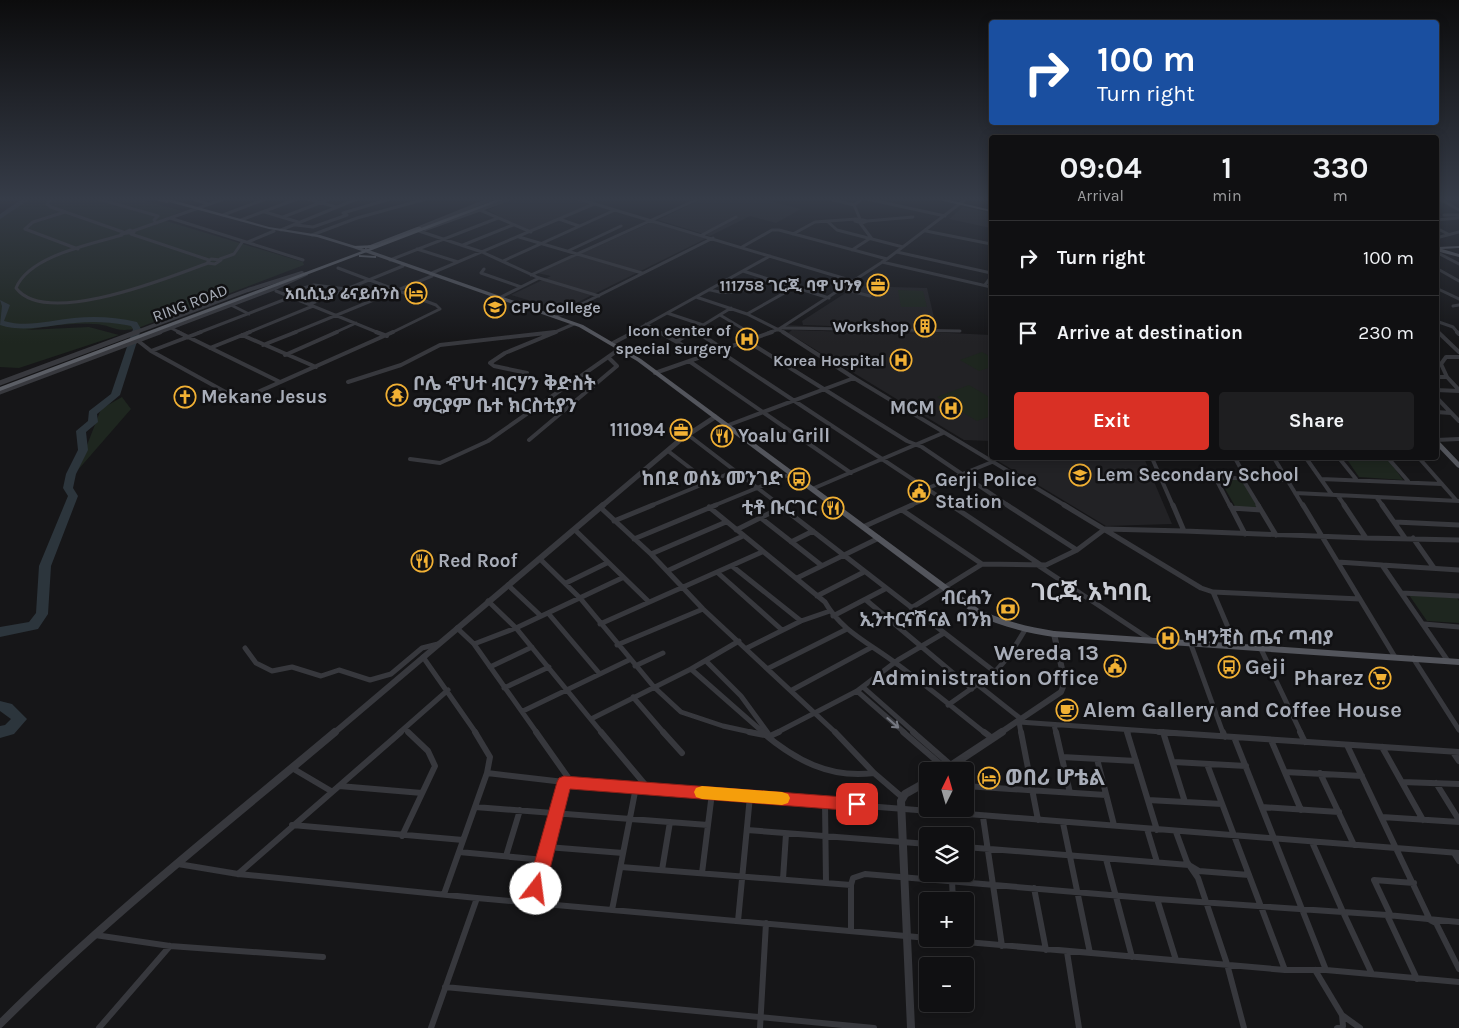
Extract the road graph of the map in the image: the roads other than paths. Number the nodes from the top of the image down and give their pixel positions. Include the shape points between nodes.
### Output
1 (376, 246) edge
2 (73, 247) edge
3 (84, 247) edge
4 (170, 247) edge
5 (239, 247) edge
6 (263, 247) edge
7 (348, 247) edge
8 (350, 247) edge
9 (372, 247) edge
10 (372, 247) edge
11 (422, 247) edge
12 (468, 247) edge
13 (494, 247) edge
14 (534, 247) edge
15 (551, 247) edge
16 (576, 247) edge
17 (591, 247) edge
18 (695, 247) edge
19 (742, 247) edge
20 (841, 247) edge
21 (857, 247) edge
22 (903, 247) edge
23 (1459, 248) edge
24 (78, 249) junction
25 (417, 249) junction
26 (360, 250) junction
27 (852, 250) junction
28 (1439, 250) edge
29 (567, 251) junction
30 (482, 252) junction
31 (897, 252) junction
32 (577, 253) junction
33 (1459, 255) edge
34 (374, 256) junction
35 (770, 256) junction
36 (349, 257) junction
37 (887, 259) junction
38 (303, 260) dead end
39 (390, 260) junction
40 (503, 261) junction
41 (209, 262) junction
42 (458, 262) junction
43 (882, 262) junction
44 (1459, 264) edge
45 (403, 266) junction
46 (338, 268) dead end
47 (484, 269) dead end
48 (1439, 270) edge
49 (743, 271) junction
50 (642, 273) junction
51 (989, 273) edge
52 (304, 274) junction
53 (432, 275) junction
54 (531, 275) junction
55 (540, 278) junction
56 (767, 279) junction
57 (370, 280) junction
58 (989, 280) edge
59 (853, 281) junction
60 (1459, 281) edge
61 (985, 285) junction
62 (989, 286) edge
63 (521, 287) junction
64 (795, 287) junction
65 (347, 289) junction
66 (843, 289) junction
67 (711, 290) junction
68 (1439, 290) edge
69 (276, 291) dead end
70 (398, 291) junction
71 (283, 294) junction
72 (1439, 294) edge
73 (1448, 295) junction
74 (599, 296) junction
75 (870, 296) dead end
76 (291, 297) junction
77 (696, 297) junction
78 (499, 298) junction
79 (829, 298) junction
80 (1459, 299) edge
81 (231, 305) junction
82 (312, 305) junction
83 (1459, 305) edge
84 (1453, 306) dead end
85 (731, 308) junction
86 (668, 313) junction
87 (250, 314) junction
88 (337, 314) junction
89 (747, 314) junction
90 (720, 315) junction
91 (556, 317) junction
92 (1439, 322) edge
93 (356, 323) junction
94 (574, 324) junction
95 (646, 324) junction
96 (703, 325) junction
97 (785, 326) junction
98 (171, 328) junction
99 (780, 328) junction
100 (695, 330) junction
101 (870, 330) junction
102 (960, 331) dead end
103 (555, 332) junction
104 (1439, 333) edge
105 (1459, 334) edge
106 (242, 335) junction
107 (387, 336) junction
108 (188, 337) junction
109 (757, 337) junction
110 (134, 338) junction
111 (677, 341) junction
112 (747, 341) junction
113 (613, 343) junction
114 (264, 345) junction
115 (210, 348) junction
116 (621, 348) junction
117 (721, 350) junction
118 (150, 351) junction
119 (1459, 352) edge
120 (285, 355) junction
121 (702, 356) junction
122 (1459, 357) edge
123 (608, 358) junction
124 (689, 361) junction
125 (316, 368) junction
126 (527, 373) dead end
127 (656, 373) junction
128 (1439, 377) edge
129 (1447, 377) junction
130 (854, 378) junction
131 (280, 382) junction
132 (348, 382) dead end
133 (0, 388) edge
134 (823, 390) junction
135 (1439, 390) edge
136 (1459, 390) edge
137 (1439, 400) edge
138 (794, 401) junction
139 (764, 412) junction
140 (1439, 412) edge
141 (1451, 413) junction
142 (715, 417) junction
143 (1459, 421) edge
144 (726, 426) junction
145 (943, 433) junction
146 (687, 434) junction
147 (1459, 439) edge
148 (529, 440) dead end
149 (1439, 441) edge
150 (914, 444) junction
151 (1439, 444) edge
152 (668, 450) junction
153 (410, 459) dead end
154 (881, 460) junction
155 (1153, 460) edge
156 (1236, 460) edge
157 (1275, 460) edge
158 (1307, 460) edge
159 (1341, 460) edge
160 (1390, 460) edge
161 (1421, 460) edge
162 (992, 462) junction
163 (1459, 466) edge
164 (735, 471) junction
165 (851, 473) junction
166 (791, 474) junction
167 (961, 475) junction
168 (1159, 475) junction
169 (1215, 477) junction
170 (1244, 478) junction
171 (1321, 479) junction
172 (1356, 479) junction
173 (1287, 480) junction
174 (706, 481) junction
175 (1408, 481) junction
176 (1442, 484) junction
177 (756, 487) junction
178 (928, 488) junction
179 (812, 489) junction
180 (1295, 493) junction
181 (1335, 496) junction
182 (1378, 498) junction
183 (1458, 501) edge
184 (919, 502) dead end
185 (709, 507) junction
186 (782, 507) junction
187 (600, 508) junction
188 (1232, 508) junction
189 (902, 510) junction
190 (1261, 510) junction
191 (761, 518) junction
192 (614, 521) junction
193 (726, 522) junction
194 (1395, 522) junction
195 (1459, 525) edge
196 (863, 527) junction
197 (1105, 529) junction
198 (575, 530) junction
199 (736, 530) junction
200 (813, 531) junction
201 (1184, 531) junction
202 (1245, 534) junction
203 (1276, 535) junction
204 (743, 536) junction
205 (1321, 536) junction
206 (879, 538) junction
207 (1366, 538) junction
208 (1405, 538) junction
209 (1413, 538) junction
210 (634, 539) junction
211 (1459, 540) edge
212 (791, 542) junction
213 (1077, 550) junction
214 (762, 552) junction
215 (651, 554) junction
216 (844, 556) junction
217 (540, 559) junction
218 (1338, 562) junction
219 (607, 563) junction
220 (982, 564) junction
221 (821, 565) junction
222 (1039, 565) junction
223 (1382, 565) junction
224 (732, 566) junction
225 (1434, 568) junction
226 (1459, 570) edge
227 (667, 571) junction
228 (864, 572) junction
229 (718, 573) junction
230 (622, 578) junction
231 (797, 578) junction
232 (566, 583) junction
233 (508, 585) junction
234 (682, 587) junction
235 (945, 587) junction
236 (885, 589) junction
237 (1213, 592) junction
238 (1402, 593) junction
239 (817, 596) junction
240 (1459, 596) edge
241 (580, 598) junction
242 (1360, 599) junction
243 (866, 600) junction
244 (488, 601) junction
245 (648, 601) junction
246 (912, 608) junction
247 (703, 609) junction
248 (831, 613) junction
249 (548, 614) junction
250 (541, 616) junction
251 (801, 621) junction
252 (600, 624) junction
253 (1424, 624) junction
254 (1459, 627) edge
255 (457, 628) junction
256 (516, 628) junction
257 (782, 630) junction
258 (847, 630) junction
259 (1025, 630) junction
260 (944, 633) junction
261 (1054, 634) junction
262 (1152, 640) junction
263 (739, 641) junction
264 (1190, 642) junction
265 (438, 644) junction
266 (474, 644) junction
267 (617, 645) junction
268 (1236, 646) junction
269 (532, 647) junction
270 (872, 647) junction
271 (919, 647) junction
272 (1260, 647) junction
273 (245, 648) dead end
274 (747, 648) junction
275 (663, 653) dead end
276 (423, 657) junction
277 (1396, 657) junction
278 (1413, 658) junction
279 (629, 660) junction
280 (706, 661) junction
281 (1448, 661) junction
282 (1459, 662) edge
283 (896, 664) junction
284 (635, 666) junction
285 (490, 667) junction
286 (549, 667) junction
287 (769, 668) junction
288 (691, 669) junction
289 (996, 672) junction
290 (599, 673) junction
291 (978, 685) junction
292 (864, 686) junction
293 (654, 687) junction
294 (504, 688) junction
295 (565, 689) junction
296 (448, 690) junction
297 (792, 690) junction
298 (972, 690) junction
299 (857, 691) junction
300 (633, 697) junction
301 (948, 705) junction
302 (522, 711) junction
303 (815, 712) junction
304 (593, 718) junction
305 (1020, 720) junction
306 (1054, 725) junction
307 (405, 729) junction
308 (1127, 730) junction
309 (1459, 730) edge
310 (1163, 732) junction
311 (770, 736) junction
312 (1225, 737) junction
313 (1234, 737) junction
314 (992, 738) junction
315 (1271, 740) junction
316 (1305, 742) junction
317 (1347, 745) junction
318 (1382, 747) junction
319 (1456, 752) edge
320 (682, 753) dead end
321 (1062, 758) junction
322 (1096, 759) junction
323 (1136, 761) junction
324 (939, 762) edge
325 (940, 762) edge
326 (957, 762) edge
327 (1174, 762) junction
328 (1459, 762) edge
329 (1206, 764) junction
330 (1246, 766) junction
331 (292, 768) junction
332 (1284, 772) junction
333 (487, 773) junction
334 (874, 773) junction
335 (1320, 773) junction
336 (1362, 776) junction
337 (564, 782) junction
338 (1402, 782) junction
339 (572, 783) junction
340 (1436, 783) junction
341 (1459, 784) edge
342 (339, 786) junction
343 (636, 787) junction
344 (919, 787) edge
345 (974, 787) edge
346 (648, 788) junction
347 (1033, 790) junction
348 (331, 791) junction
349 (1070, 792) junction
350 (422, 793) junction
351 (712, 793) junction
352 (1106, 795) junction
353 (750, 796) junction
354 (902, 798) junction
355 (1148, 800) junction
356 (825, 802) junction
357 (1185, 802) junction
358 (1222, 804) junction
359 (475, 807) junction
360 (1262, 807) junction
361 (902, 808) junction
362 (520, 810) junction
363 (1301, 810) junction
364 (1338, 812) junction
365 (556, 813) junction
366 (983, 817) junction
367 (1382, 817) junction
368 (630, 819) junction
369 (1038, 820) junction
370 (1423, 820) junction
371 (1459, 821) edge
372 (670, 822) junction
373 (1063, 822) junction
374 (292, 825) junction
375 (708, 825) junction
376 (1114, 825) junction
377 (1147, 829) junction
378 (747, 830) junction
379 (1157, 830) junction
380 (1176, 832) junction
381 (786, 834) junction
382 (402, 836) junction
383 (824, 837) junction
384 (1234, 837) junction
385 (1274, 839) junction
386 (463, 840) junction
387 (904, 842) junction
388 (1312, 842) junction
389 (919, 843) edge
390 (1354, 845) junction
391 (547, 847) junction
392 (974, 848) edge
393 (1398, 848) junction
394 (988, 849) junction
395 (459, 852) junction
396 (623, 853) junction
397 (1456, 853) edge
398 (506, 856) junction
399 (1070, 856) junction
400 (1106, 859) junction
401 (544, 860) junction
402 (1459, 861) edge
403 (1157, 862) junction
404 (175, 864) junction
405 (1190, 865) junction
406 (620, 867) junction
407 (662, 870) junction
408 (702, 873) junction
409 (238, 874) junction
410 (1249, 874) junction
411 (742, 876) junction
412 (906, 877) junction
413 (919, 878) edge
414 (783, 879) junction
415 (965, 882) edge
416 (826, 883) junction
417 (1414, 883) junction
418 (851, 884) junction
419 (992, 884) junction
420 (1034, 888) junction
421 (1079, 892) junction
422 (444, 894) junction
423 (1116, 896) junction
424 (477, 898) junction
425 (1157, 899) junction
426 (1206, 902) junction
427 (532, 904) junction
428 (1262, 907) junction
429 (1302, 909) junction
430 (612, 910) junction
431 (1343, 912) junction
432 (1389, 915) junction
433 (1430, 920) junction
434 (738, 921) junction
435 (1459, 922) edge
436 (766, 924) junction
437 (851, 931) junction
438 (94, 934) junction
439 (908, 936) junction
440 (919, 937) edge
441 (974, 942) edge
442 (170, 946) junction
443 (1002, 946) junction
444 (1046, 950) junction
445 (1067, 952) junction
446 (1090, 953) junction
447 (323, 957) dead end
448 (1132, 957) junction
449 (1176, 960) junction
450 (1227, 964) junction
451 (1459, 969) edge
452 (1285, 970) junction
453 (1315, 970) junction
454 (1326, 970) junction
455 (1372, 974) junction
456 (1417, 978) junction
457 (1459, 982) edge
458 (445, 987) junction
459 (1342, 1015) junction
460 (760, 1017) junction
461 (0, 1024) edge
462 (99, 1028) edge
463 (432, 1028) edge
464 (760, 1028) edge
465 (874, 1028) edge
466 (911, 1028) edge
467 (1079, 1028) edge
468 (1244, 1028) edge
469 (1337, 1028) edge
470 (1360, 1028) edge

1 - 34 highway
2 - 24 street
3 - 24 street
4 - 41 street
5 - 41 street via 234,254 219,262
6 - 38 street
7 - 26 main road
8 - 26 main road
9 - 26 highway
10 - 26 highway, RING ROAD
11 - 25 street
12 - 30 street
13 - 30 street
14 - 40 street
15 - 29 street
16 - 29 street
17 - 32 street
18 - 50 street
19 - 35 street
20 - 27 street
21 - 27 street
22 - 31 street
23 - 28 main road
24 - 41 street via 26,272 16,284 19,292 30,299 46,302 93,300 139,289
25 - 39 street
25 - 42 street
26 - 34 main road
26 - 36 highway, RING ROAD
27 - 37 street
28 - 33 main road
28 - 44 street
29 - 32 street
30 - 40 street
30 - 42 street
31 - 37 street
31 - 51 street
32 - 50 street
32 - 54 street
34 - 36 highway
34 - 39 main road
34 - 45 main road
35 - 49 street
35 - 59 street
36 - 52 highway, RING ROAD
37 - 43 street
39 - 53 main road
40 - 54 street
42 - 53 street
43 - 59 street
43 - 61 street
45 - 53 main road
45 - 57 street
46 - 57 street
47 - 63 street via 480,272
48 - 60 street
49 - 56 street
49 - 67 street
50 - 74 street
52 - 81 street
52 - 110 highway, RING ROAD
52 - 110 highway, RING ROAD via 144,331
53 - 70 street
53 - 78 main road
54 - 55 street
55 - 63 street
55 - 74 street
56 - 64 street
56 - 67 street via 730,295
57 - 65 street
57 - 70 street
58 - 61 street
59 - 66 street
61 - 62 street
63 - 78 street
64 - 79 street
64 - 89 street
65 - 71 street via 315,283
65 - 82 street
66 - 75 street
66 - 79 street
67 - 77 street
68 - 73 street
69 - 71 street
70 - 88 street
70 - 107 street via 440,309
71 - 76 street
72 - 73 street
73 - 80 street
74 - 91 street
76 - 82 street
76 - 87 street
77 - 85 street
77 - 86 street
78 - 91 main road
79 - 97 street
81 - 87 street
81 - 98 street
82 - 88 street
82 - 106 street
83 - 84 street
85 - 89 street
85 - 90 street
86 - 95 street
86 - 96 street
87 - 108 street
88 - 93 street
88 - 114 street
89 - 99 street
90 - 96 street
90 - 109 street
91 - 94 main road
92 - 105 street via 1453,327
93 - 107 street
93 - 120 street
94 - 103 street
94 - 113 main road
95 - 111 street
95 - 113 street
96 - 100 street
97 - 99 street
97 - 101 street
98 - 108 street
98 - 110 street
99 - 101 street
99 - 109 street
99 - 130 street
100 - 111 street
100 - 117 street
101 - 102 street
103 - 126 street via 505,353 490,363
103 - 132 street via 440,345 396,367
104 - 119 street
106 - 114 street
106 - 115 street
107 - 125 street
108 - 115 street
108 - 118 street
109 - 112 street
110 - 118 street
110 - 133 highway, RING ROAD
110 - 133 street, RING ROAD
110 - 133 street via 120,347
111 - 121 street
112 - 117 street
112 - 134 street
113 - 116 main road
114 - 120 street
115 - 131 street
116 - 123 street
116 - 127 main road
117 - 121 street
117 - 138 street
118 - 131 street via 237,400 246,399
120 - 125 street
121 - 124 street
122 - 129 street via 1446,357 1442,361
123 - 148 street via 617,366
123 - 153 street via 482,444 440,463
124 - 127 street
124 - 139 street
125 - 131 street
127 - 142 main road
128 - 129 street
129 - 136 street
130 - 134 street
130 - 145 street
134 - 138 street
134 - 150 street
135 - 136 street
137 - 141 street
138 - 139 street
138 - 154 street
139 - 144 street
139 - 165 street
140 - 141 street
141 - 143 street
142 - 144 main road
142 - 146 street
144 - 166 main road
145 - 150 street
145 - 162 street
146 - 152 street
146 - 164 street
147 - 149 street
150 - 154 street
150 - 167 street
151 - 163 main road
152 - 174 street
152 - 187 street
154 - 165 street
154 - 178 street
155 - 168 street
156 - 170 street
157 - 173 street
158 - 171 street
159 - 172 street
160 - 175 street
161 - 176 street
162 - 167 street
162 - 197 street
164 - 174 street
164 - 177 street
165 - 179 street
166 - 177 street
166 - 179 main road
167 - 178 street
167 - 213 street
168 - 169 street
168 - 201 street
169 - 170 street
169 - 188 street
170 - 173 street
170 - 190 street
171 - 172 street
171 - 181 street
172 - 175 street
173 - 180 street
174 - 192 street
175 - 176 street
176 - 183 street
177 - 185 street
177 - 186 street
178 - 222 street
179 - 196 main road
180 - 181 street
180 - 205 street
181 - 182 street
181 - 207 street
182 - 183 street
182 - 194 street
184 - 189 street
185 - 193 street
185 - 210 street
186 - 191 street
186 - 200 street
187 - 192 street
187 - 198 street
188 - 190 street
188 - 202 street
189 - 196 street
189 - 220 street
190 - 203 street
191 - 199 street
191 - 212 street
192 - 210 street
193 - 199 street
193 - 215 street
194 - 195 street
194 - 208 street
196 - 206 main road
197 - 201 street
197 - 213 street
197 - 237 street via 1201,588
198 - 217 street
198 - 219 street
199 - 204 street
200 - 212 street
200 - 216 street
201 - 202 street
202 - 203 street
203 - 205 street
204 - 214 street
204 - 227 street
205 - 207 street
205 - 218 street
206 - 216 street
206 - 235 main road
207 - 208 street
208 - 209 street
209 - 211 street
209 - 225 street
210 - 215 street
212 - 221 street
213 - 222 street via 1051,564
214 - 224 street
214 - 231 street
215 - 227 street
216 - 221 street
216 - 228 street
217 - 232 street
217 - 233 street
218 - 223 street
218 - 242 street
219 - 230 street
219 - 232 street
220 - 222 street
220 - 235 street
221 - 231 street
222 - 262 street
223 - 225 street
223 - 238 street
224 - 229 street
224 - 251 street
225 - 226 street
227 - 234 street
228 - 236 street
228 - 239 street
229 - 234 street
229 - 257 street
230 - 241 street
230 - 245 street
231 - 239 street
232 - 241 street
233 - 244 street
233 - 250 street
234 - 245 street
234 - 247 street
235 - 246 street
235 - 259 main road via 985,615
236 - 243 street
236 - 246 street
237 - 242 street
237 - 268 street
238 - 240 street
238 - 253 street
239 - 248 street
241 - 249 street
241 - 252 street
242 - 277 street
243 - 248 street
243 - 271 street
244 - 255 street
244 - 256 street
245 - 252 street
246 - 260 street
247 - 263 street
247 - 267 street
248 - 251 street
248 - 258 street
249 - 250 street
249 - 290 street
250 - 256 street
251 - 257 street
252 - 267 street
253 - 254 street
253 - 281 street
255 - 265 street
255 - 266 street
256 - 266 street
256 - 269 street
257 - 274 street
258 - 270 street
258 - 287 street
259 - 261 main road
259 - 289 street
260 - 271 street
260 - 289 street
261 - 262 main road
261 - 305 street via 1064,687 1054,699
262 - 264 main road
263 - 274 street
263 - 280 street
264 - 268 main road
264 - 312 street
265 - 273 street via 422,648 391,674 370,680 339,670 321,676 292,667 276,672 256,664
265 - 276 street
266 - 285 street
267 - 279 street
268 - 272 main road
269 - 285 street
269 - 286 street
270 - 283 street
270 - 297 street
271 - 283 street
271 - 298 street
272 - 277 main road
272 - 316 street
274 - 287 street
275 - 284 street
276 - 296 street
276 - 331 street
277 - 278 main road
278 - 281 main road
278 - 309 street
279 - 284 street
279 - 290 street
280 - 288 street
280 - 311 street via 746,701
281 - 282 main road
283 - 292 street
283 - 301 street
284 - 293 street
285 - 294 street
286 - 294 street
286 - 295 street
287 - 297 street
288 - 293 street
288 - 311 street
289 - 291 street
290 - 295 street
291 - 298 street
291 - 305 street
292 - 299 street
292 - 325 street
293 - 300 street
293 - 311 street via 683,713
294 - 302 street
295 - 302 street
295 - 304 street
296 - 307 street
296 - 333 street via 490,752
297 - 303 street
298 - 301 street
299 - 303 street
299 -> 324 street
300 - 304 street
300 - 320 street
301 - 314 street
302 - 339 street
303 - 311 street
303 - 334 street
304 - 346 street
305 - 306 street
305 - 314 street
305 - 347 street
306 - 308 street
306 - 321 street
307 - 342 street
307 - 350 street via 435,761
308 - 310 street
308 - 323 street
310 - 312 street
310 - 327 street
311 - 334 street via 795,757 828,772 852,776
312 - 313 street
313 - 315 street
313 - 330 street
314 - 326 street
315 - 316 street
315 - 332 street
316 - 317 street
317 - 318 street
317 - 336 street
318 - 319 street
318 - 338 street
319 - 328 street
321 - 322 street
321 - 349 street
322 - 323 street
322 - 352 street
323 - 355 street
327 - 329 street
327 - 357 street
329 - 330 street
329 - 358 street
330 - 360 street
331 - 348 street
331 - 404 street
332 - 335 street
332 - 363 street
333 - 337 street
333 - 359 street
334 - 354 street
335 - 336 street
335 - 364 street
336 - 367 street
337 - 339 street
337 - 365 street
338 - 340 street
338 - 370 street
339 - 343 street
340 - 341 street
340 - 371 street
342 - 348 street
342 - 350 street
343 - 346 street
343 - 368 street
344 - 354 street
345 - 347 street
346 - 351 street
347 - 349 street
347 - 369 street
348 - 374 street
349 - 352 street
350 - 382 street
351 - 353 street
351 - 375 street
352 - 376 street
353 - 356 street
353 - 378 street
354 - 361 street
355 - 357 street
355 - 379 street
356 - 361 street
356 - 383 street
357 - 358 street
358 - 384 street
359 - 362 street
359 - 386 street
360 - 363 street
360 - 385 street
361 - 366 street
361 - 387 street
362 - 365 street
362 - 398 street
363 - 364 street
364 - 390 street
365 - 368 street
365 - 391 street
366 - 369 street
366 - 394 street
367 - 370 street
367 - 393 street
368 - 372 street
368 - 396 street
369 - 373 street
370 - 371 street
372 - 375 street
372 - 407 street
373 - 376 street
373 - 399 street
374 - 382 street
374 - 409 street
375 - 408 street
376 - 377 street
377 - 379 street
377 - 403 street
378 - 381 street
378 - 411 street
379 - 380 street
380 - 384 street
380 - 405 street
381 - 383 street
381 - 414 street
382 - 386 street
383 - 387 street
383 - 416 street
384 - 385 street
384 - 410 street
385 - 388 street
385 - 429 street
386 - 395 street
387 - 389 street
387 - 412 street
388 - 390 street
388 - 431 street
390 - 393 street
391 - 396 street
391 - 401 street
392 - 394 street
393 - 397 street
393 - 417 street
394 - 399 street
394 - 419 street
395 - 398 street
395 - 422 street
396 - 406 street
397 - 402 street
398 - 401 street
399 - 400 street
399 - 421 street
400 - 403 street
400 - 423 street
401 - 427 street
403 - 405 street
404 - 409 street
404 - 438 street
405 - 410 street via 1199,871
405 - 426 street
406 - 407 street
406 - 430 street
407 - 408 street
408 - 411 street
409 - 422 street
410 - 428 street
411 - 414 street
411 - 434 street
412 - 413 street
412 - 418 street via 865,874 853,878
412 - 439 street
414 - 416 street
415 - 419 street
416 - 418 street
417 - 432 street via 1374,880
417 - 433 street
418 - 437 street
419 - 420 street
419 - 443 street
420 - 421 street
420 - 444 street
421 - 423 street
421 - 446 street
422 - 424 street
423 - 425 street
423 - 448 street
424 - 427 street
424 - 458 street
425 - 426 street
425 - 449 street
426 - 428 street
426 - 450 street
427 - 430 street
428 - 429 street
428 - 452 street
429 - 431 street
429 - 454 street
430 - 434 street
431 - 432 street
431 - 455 street
432 - 433 street
432 - 456 street
433 - 435 street
433 - 451 street via 1436,923
434 - 436 street
436 - 437 street
436 - 460 street
437 - 439 street
438 - 442 street
438 - 461 street
439 - 440 street
439 - 466 street
441 - 443 street
442 - 447 street
442 - 462 street
443 - 444 street
444 - 445 street
445 - 446 street
445 - 467 street
446 - 448 street
448 - 449 street
449 - 450 street
450 - 452 street
450 - 468 street
452 - 453 street
453 - 454 street
453 - 459 street
454 - 455 street
455 - 456 street
456 - 457 street
458 - 460 street
458 - 463 street
459 - 469 street via 1343,1026
459 - 470 street
460 - 464 street
460 - 465 street

